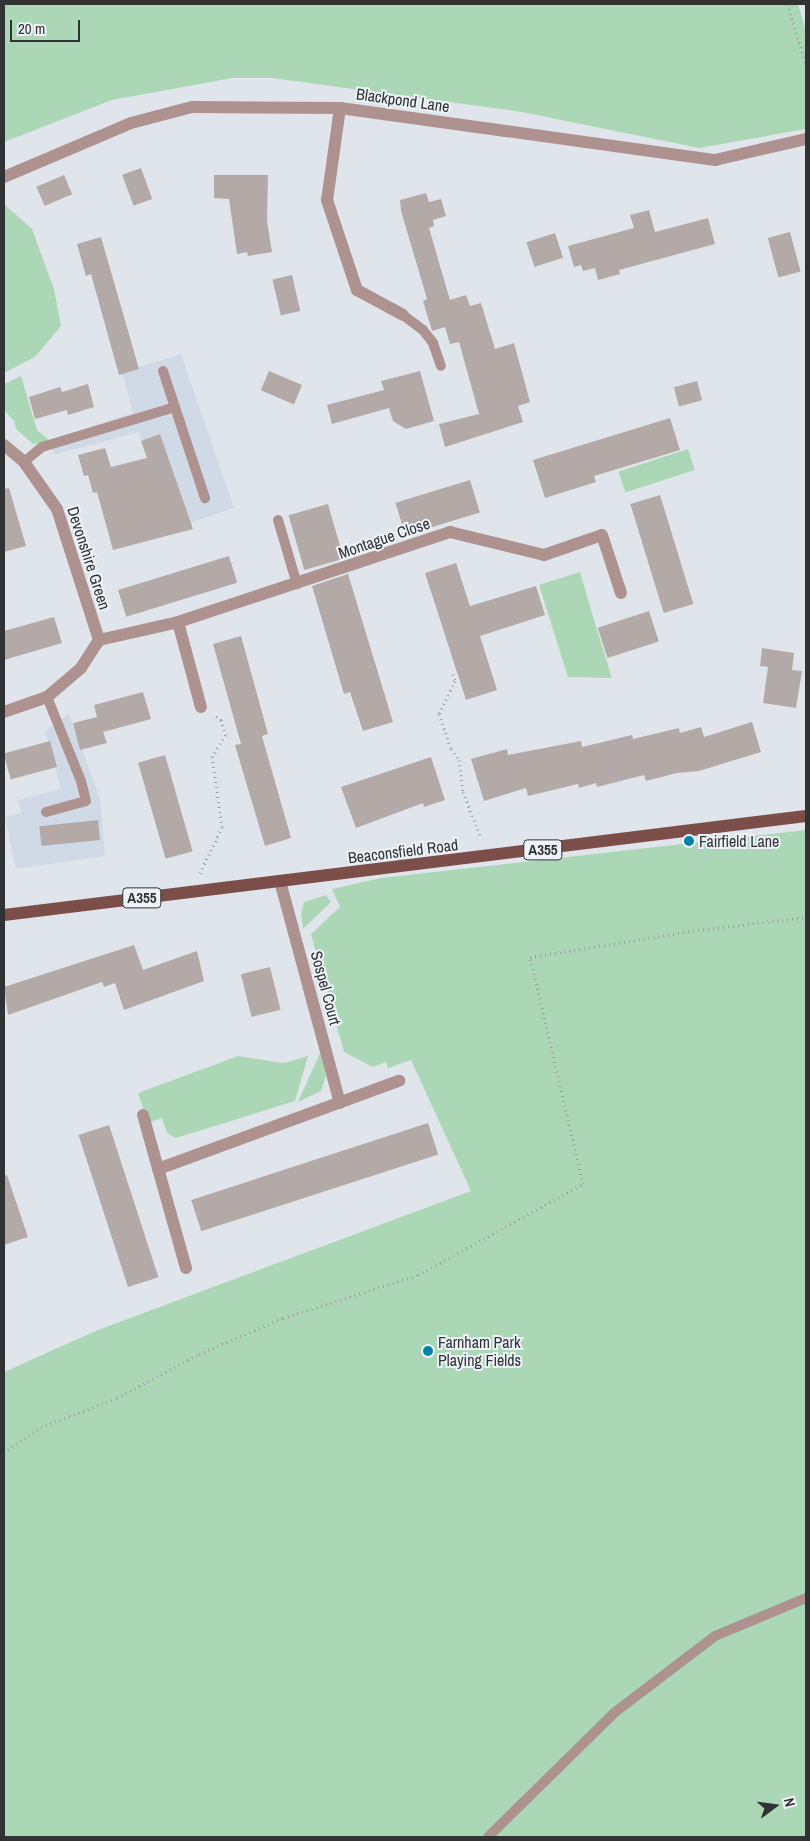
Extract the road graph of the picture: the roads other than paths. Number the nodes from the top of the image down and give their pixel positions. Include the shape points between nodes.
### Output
1 (340, 108) junction
2 (806, 139) edge
3 (4, 177) edge
4 (403, 315) joint
5 (441, 366) dead end
6 (163, 371) dead end
7 (175, 406) junction
8 (4, 445) edge
9 (24, 462) junction
10 (205, 498) dead end
11 (278, 520) dead end
12 (297, 584) junction
13 (621, 593) dead end
14 (178, 622) junction
15 (99, 640) junction
16 (47, 697) junction
17 (201, 707) road end
18 (4, 712) edge
19 (46, 812) dead end
20 (806, 816) edge
21 (280, 881) junction
22 (4, 915) edge
23 (399, 1081) dead end
24 (340, 1103) junction
25 (143, 1115) dead end
26 (158, 1169) junction
27 (186, 1268) dead end
28 (806, 1598) edge
29 (488, 1837) edge

1 - 2 street, Blackpond Lane via 715,160
1 - 3 street, Blackpond Lane via 192,107 132,123
1 - 4 street via 327,200 357,290
4 - 5 lane via 423,330 433,344
6 - 7 lane
7 - 9 lane via 42,446
7 - 10 lane
8 - 9 street, Devonshire Green
9 - 15 street, Devonshire Green via 57,509
11 - 12 lane
12 - 13 street, Montague Close via 450,532 544,555 602,535
12 - 14 street, Montague Close
14 - 15 street
14 - 17 street
15 - 16 street via 81,668
16 - 18 street
16 - 19 lane via 81,781 86,802
20 - 21 main road, Beaconsfield Road / A355
21 - 22 main road, Beaconsfield Road / A355
21 - 24 street, Sospel Court
23 - 24 street
24 - 26 street
25 - 26 street
26 - 27 street
28 - 29 lane via 716,1636 614,1713

